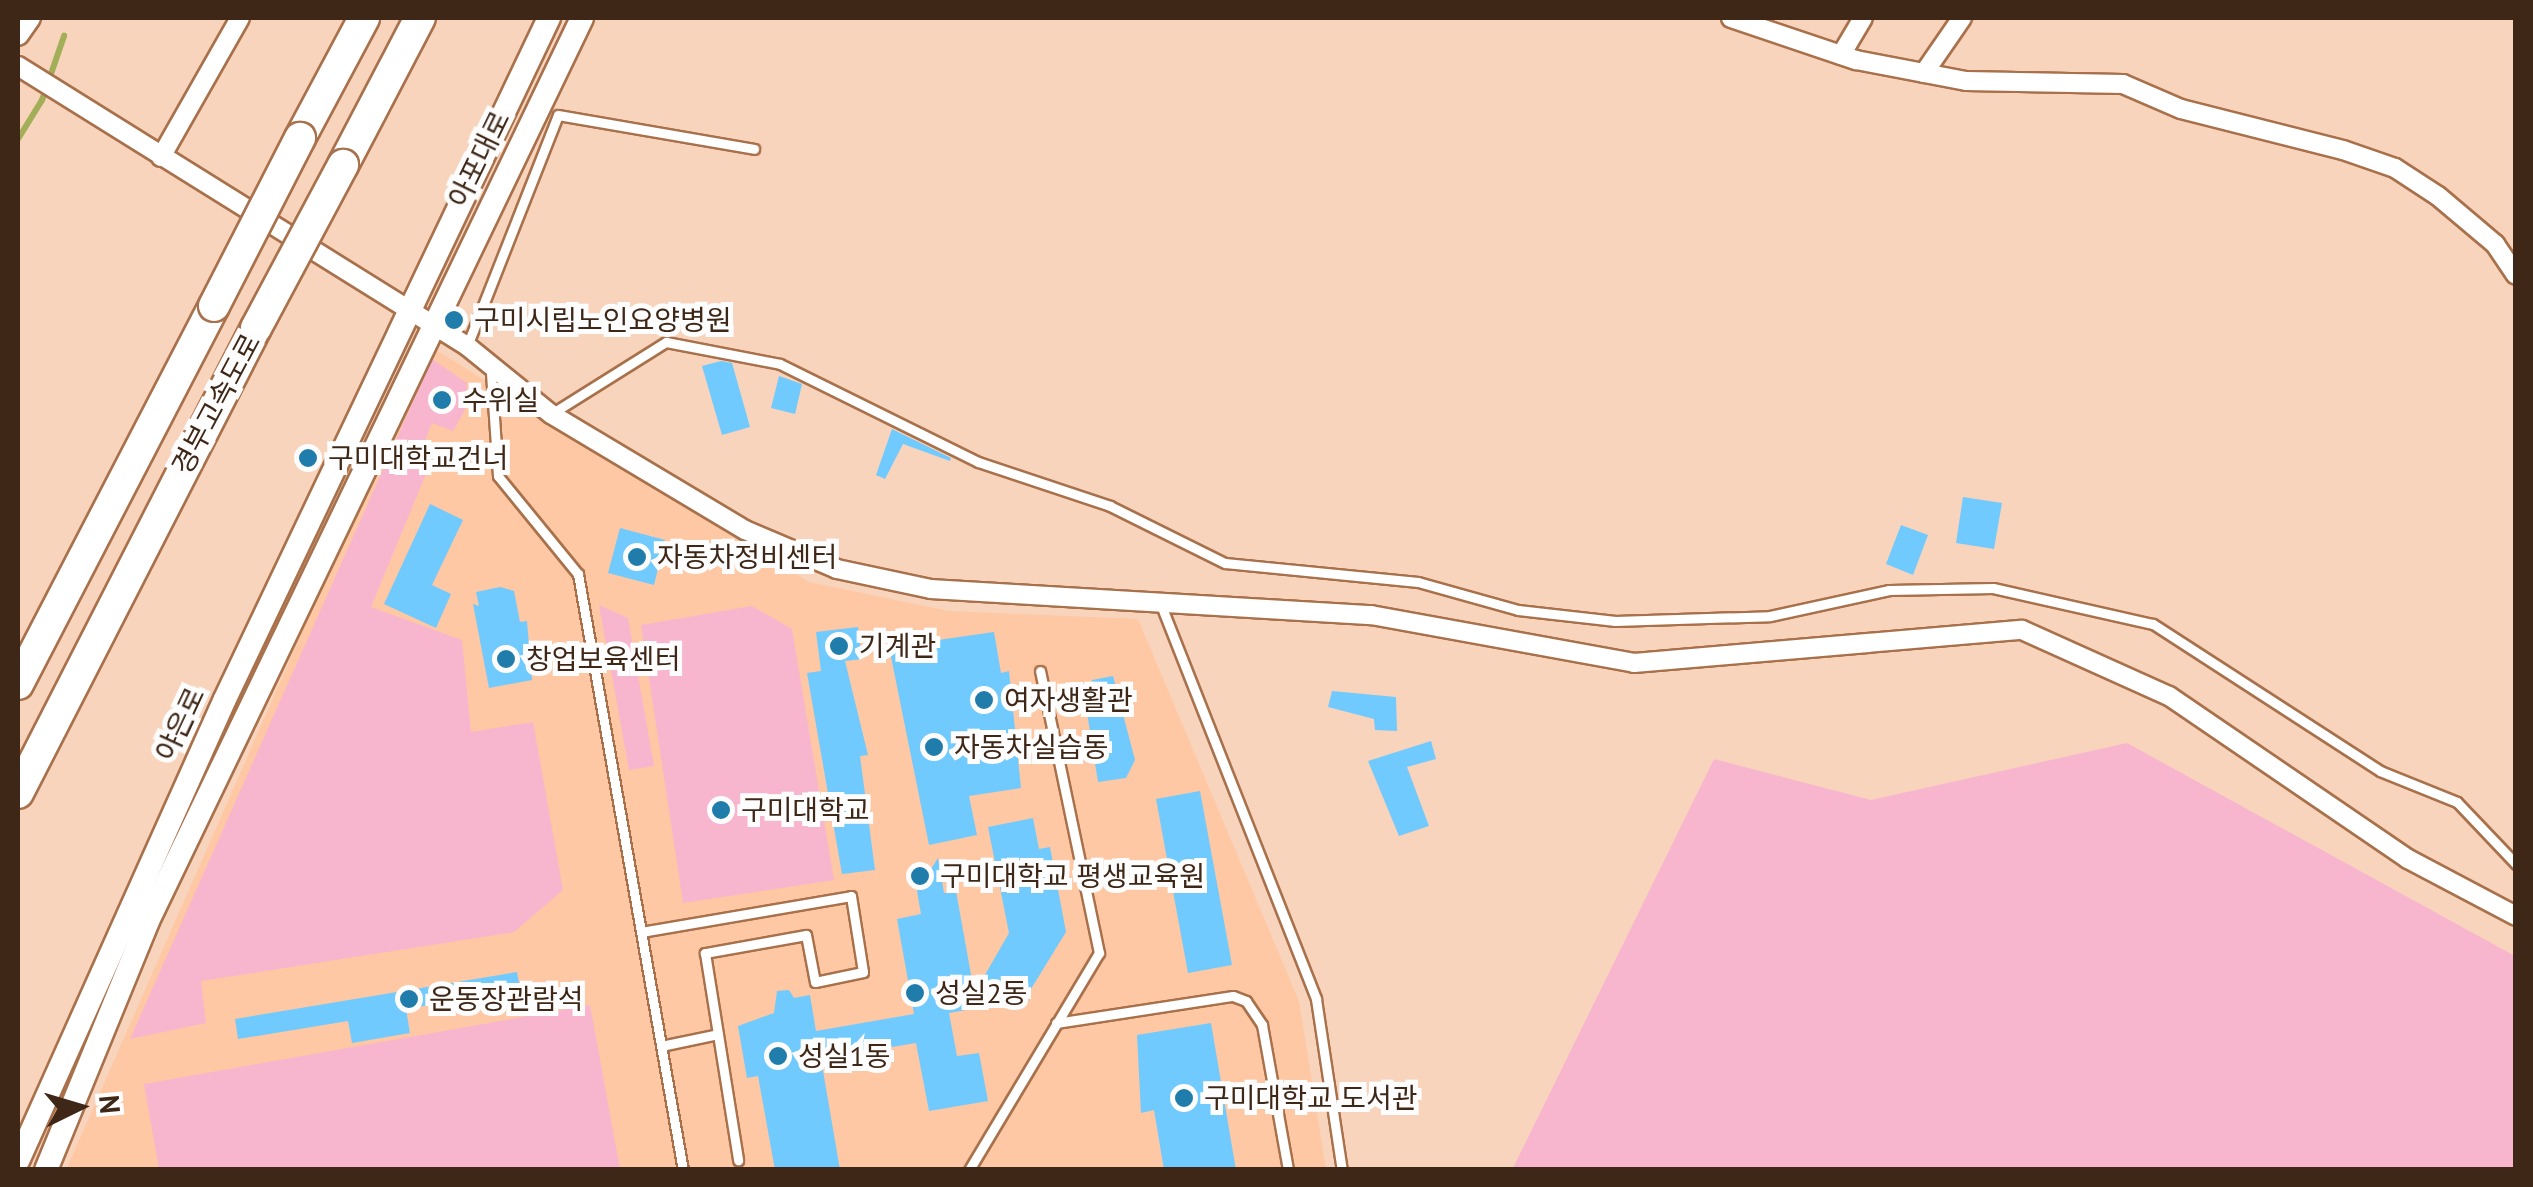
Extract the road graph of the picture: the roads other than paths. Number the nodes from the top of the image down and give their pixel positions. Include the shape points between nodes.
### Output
1 (30, 18) edge
2 (240, 18) edge
3 (364, 18) edge
4 (420, 18) edge
5 (549, 18) edge
6 (582, 18) edge
7 (1732, 18) edge
8 (1863, 18) edge
9 (1962, 18) edge
10 (18, 35) edge
11 (1841, 56) junction
12 (18, 66) edge
13 (1924, 73) junction
14 (754, 149) dead end
15 (161, 157) junction
16 (2509, 252) edge
17 (2516, 275) edge
18 (404, 314) junction
19 (431, 328) junction
20 (467, 346) junction
21 (491, 373) junction
22 (552, 414) junction
23 (1161, 605) junction
24 (1040, 671) dead end
25 (18, 684) edge
26 (18, 793) edge
27 (2516, 864) edge
28 (2516, 916) edge
29 (641, 932) junction
30 (1056, 1023) junction
31 (718, 1034) junction
32 (661, 1046) junction
33 (738, 1160) dead end
34 (18, 1161) edge
35 (46, 1170) edge
36 (683, 1170) edge
37 (969, 1170) edge
38 (1288, 1170) edge
39 (1342, 1170) edge

1 - 10 street
2 - 15 street
3 - 25 highway, 경부고속도로, bridge
4 - 26 highway, 경부고속도로, bridge
5 - 18 main road, 아포대로
6 - 19 main road, 아포대로
7 - 11 street
8 - 11 street
9 - 13 street
11 - 13 street
12 - 15 street
13 - 16 street via 2000,86 2124,84 2180,108 2343,150 2395,168
14 - 20 lane via 558,115
15 - 18 street
16 - 17 street
18 - 19 street
18 - 34 main road, 야은로
19 - 20 street
19 - 35 main road, 야은로 via 148,921
20 - 21 street
21 - 22 street
21 - 29 lane via 498,476 578,574
22 - 23 street via 745,530 837,569 931,589
22 - 27 lane via 666,342 780,364 978,462 1110,506 1225,563 1418,582 1518,610 1615,621 1770,616 1890,590 1993,588 2153,624 2380,771 2458,802
23 - 28 street via 1372,615 1634,663 2022,630 2169,696 2408,859
23 - 39 lane via 1316,999
24 - 30 lane via 1098,953
29 - 31 lane via 851,896 864,972 815,982 806,935 705,953
29 - 32 lane
30 - 37 lane
30 - 38 lane via 1234,996 1246,1001 1262,1025
31 - 32 lane
31 - 33 lane
32 - 36 lane

